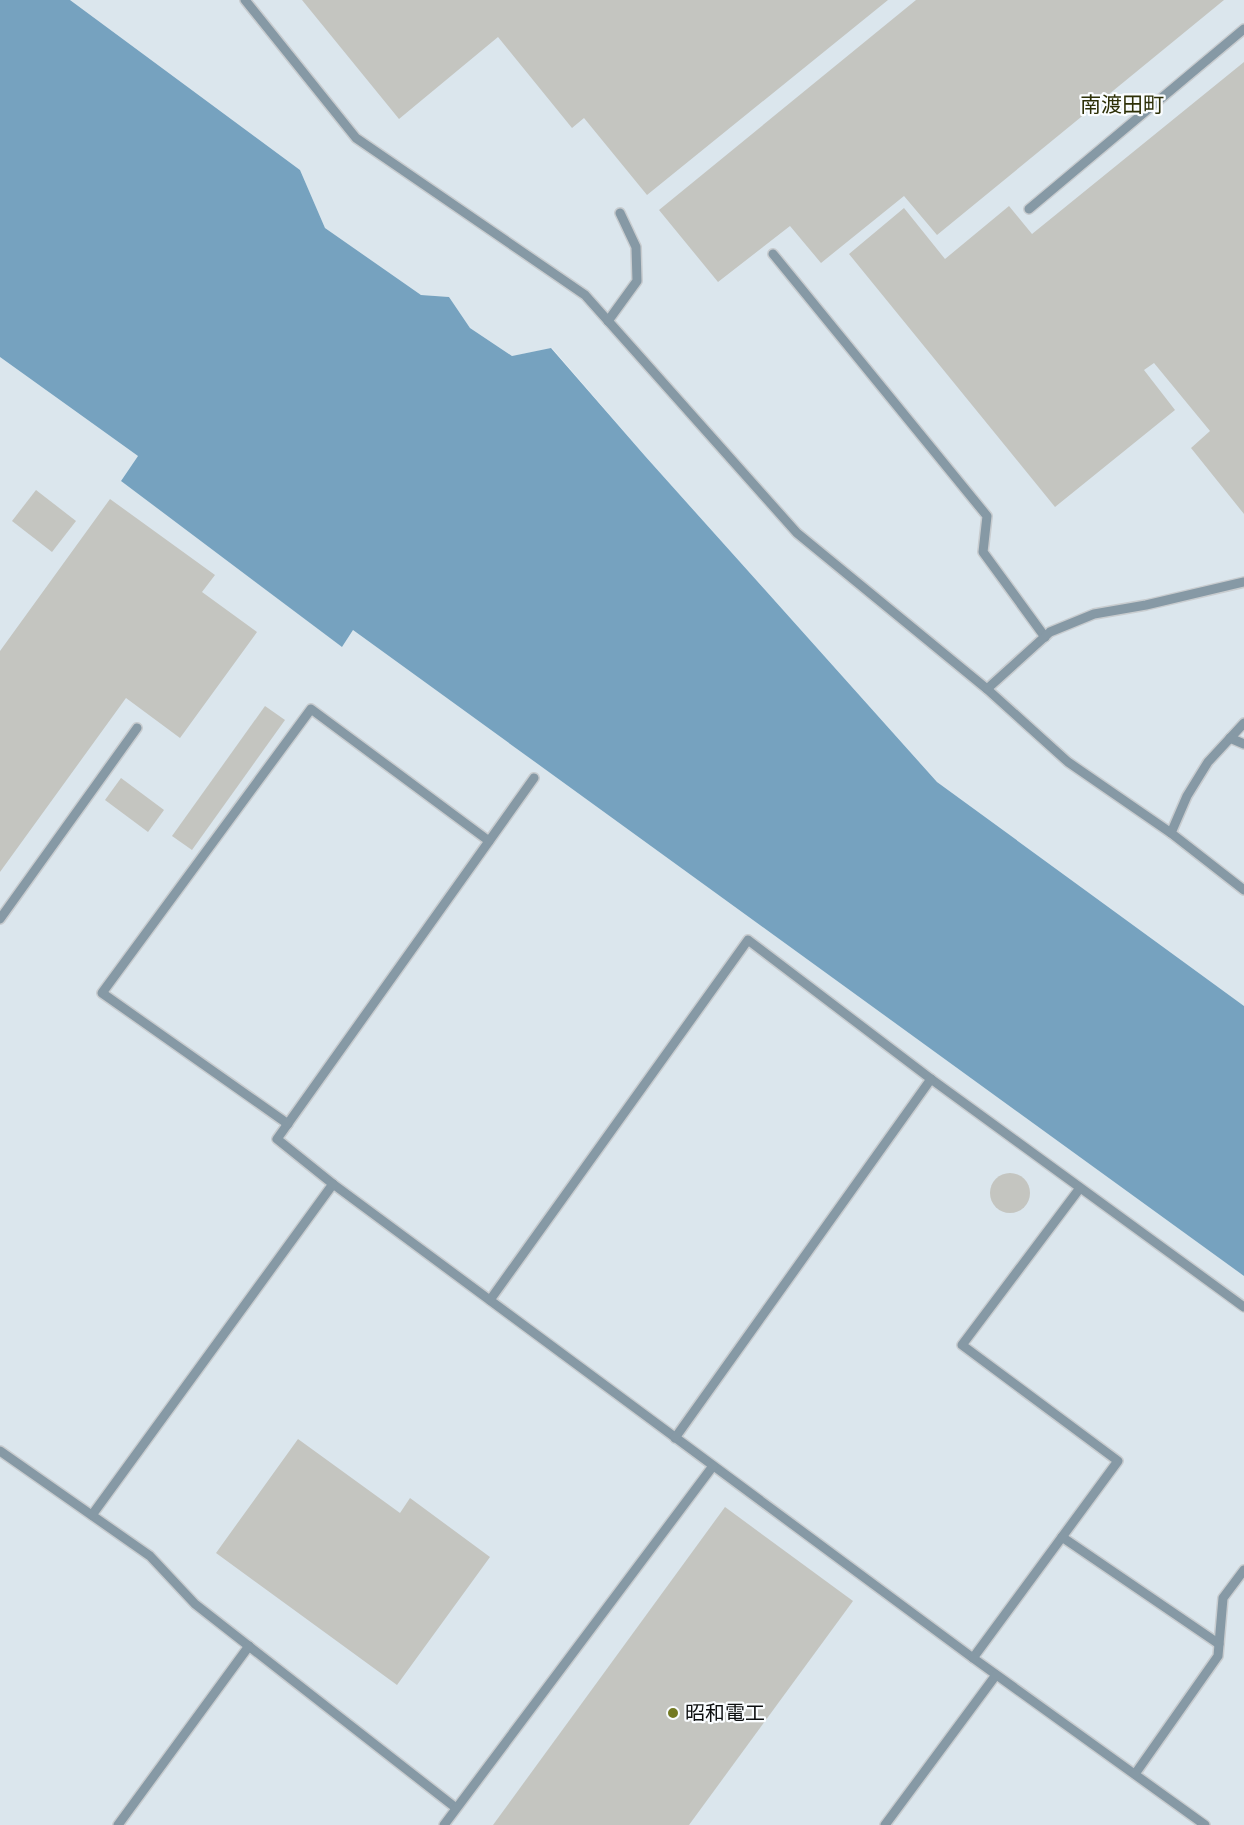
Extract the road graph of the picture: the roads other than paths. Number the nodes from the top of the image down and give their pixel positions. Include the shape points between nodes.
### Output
1 (245, 0) edge
2 (1244, 29) edge
3 (1029, 209) dead end
4 (620, 213) dead end
5 (773, 254) dead end
6 (608, 321) junction
7 (1244, 582) edge
8 (1045, 637) junction
9 (987, 689) junction
10 (1244, 723) edge
11 (137, 728) dead end
12 (1230, 738) junction
13 (1244, 744) edge
14 (534, 778) dead end
15 (1172, 833) junction
16 (489, 841) junction
17 (1244, 890) edge
18 (0, 919) edge
19 (931, 1079) junction
20 (288, 1124) junction
21 (333, 1184) junction
22 (1080, 1188) junction
23 (490, 1300) junction
24 (1244, 1307) edge
25 (675, 1438) junction
26 (0, 1451) edge
27 (714, 1466) junction
28 (92, 1515) junction
29 (1062, 1537) junction
30 (1244, 1570) edge
31 (1219, 1644) junction
32 (249, 1646) junction
33 (973, 1658) junction
34 (996, 1674) junction
35 (1135, 1774) junction
36 (456, 1808) junction
37 (118, 1825) edge
38 (444, 1825) edge
39 (885, 1825) edge
40 (1205, 1825) edge

1 - 6 lane via 356,138 585,295
2 - 3 lane
4 - 6 lane via 636,247 637,281
5 - 8 lane via 987,516 983,552
6 - 9 lane via 797,533
7 - 8 lane via 1094,614
8 - 9 lane
9 - 15 lane via 1068,762
10 - 12 lane
11 - 18 lane
12 - 13 lane
12 - 15 lane via 1208,762 1187,796
14 - 16 lane
15 - 17 lane
16 - 20 lane
16 - 20 lane via 311,710 102,993
19 - 22 lane
19 - 23 lane via 748,940
19 - 25 lane
20 - 21 lane via 277,1139
21 - 23 lane
21 - 28 lane
22 - 24 lane
22 - 29 lane via 962,1345 1118,1461
23 - 25 lane
25 - 27 lane
26 - 28 lane
27 - 33 lane
27 - 36 lane
28 - 32 lane via 150,1556 195,1604
29 - 31 lane
29 - 33 lane
30 - 31 lane via 1223,1598
31 - 35 lane via 1218,1656
32 - 36 lane
32 - 37 lane
33 - 34 lane
34 - 35 lane
34 - 39 lane
35 - 40 lane
36 - 38 lane

